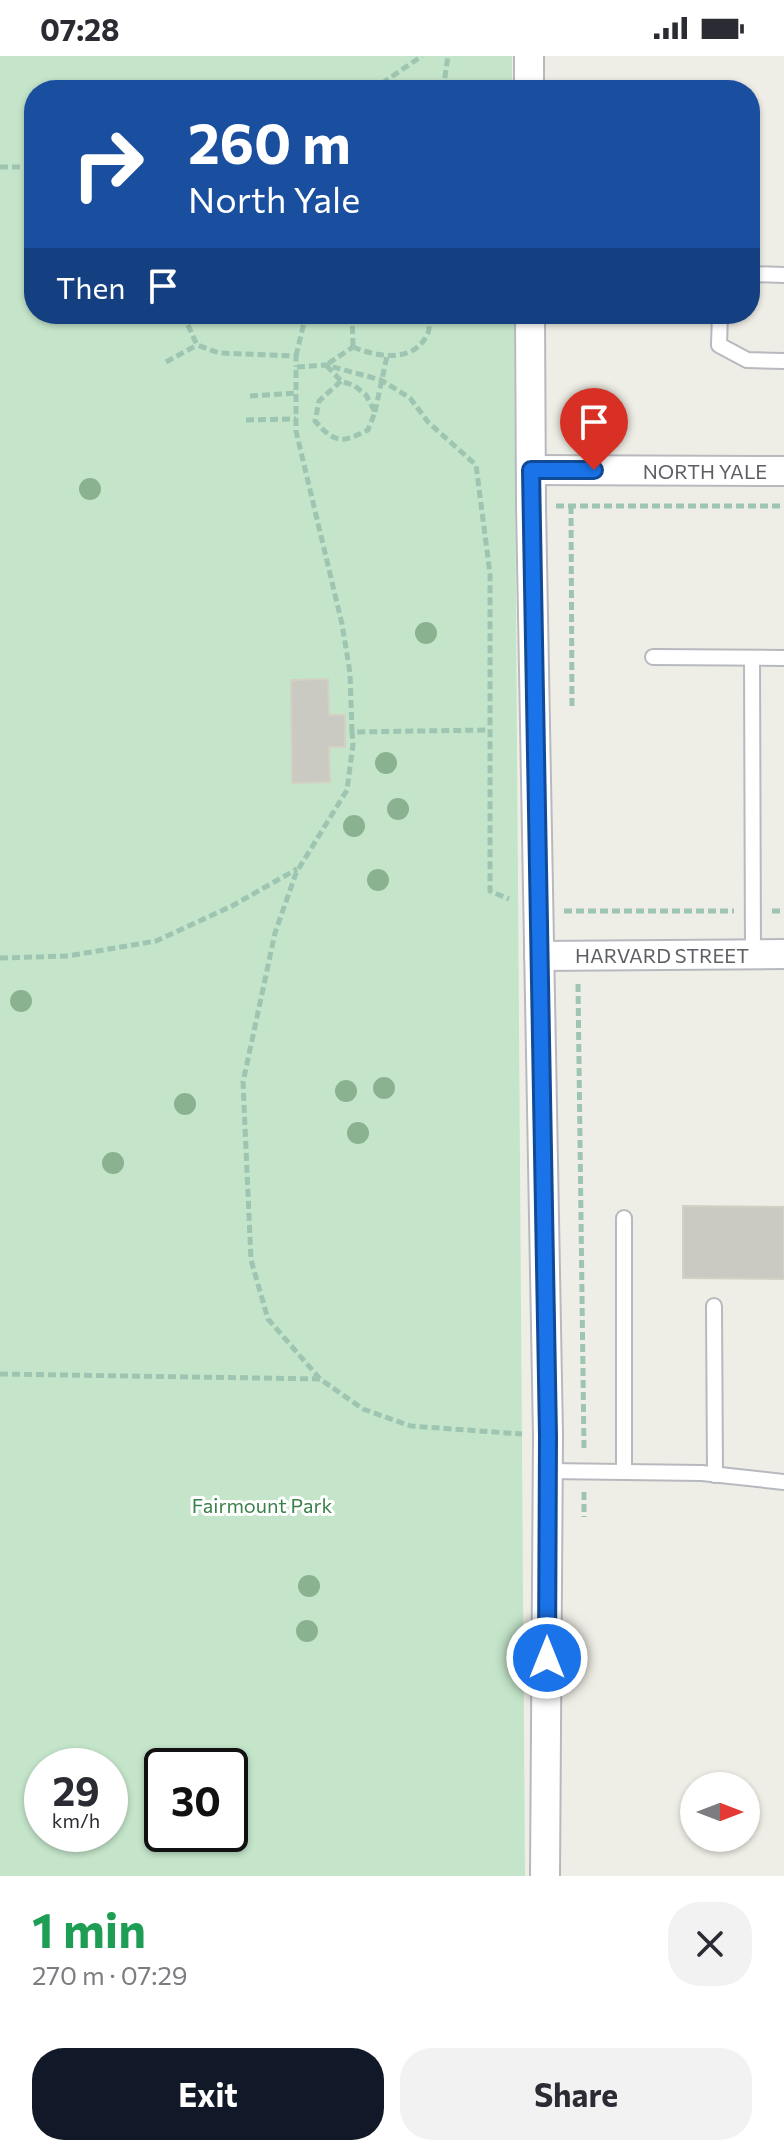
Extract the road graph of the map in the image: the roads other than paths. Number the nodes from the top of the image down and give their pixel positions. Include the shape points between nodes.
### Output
1 (529, 56) edge
2 (529, 80) edge
3 (760, 274) edge
4 (784, 275) edge
5 (530, 324) edge
6 (720, 324) edge
7 (784, 361) edge
8 (531, 470) junction
9 (784, 471) edge
10 (653, 657) dead end
11 (752, 658) junction
12 (784, 658) edge
13 (753, 954) junction
14 (784, 954) edge
15 (539, 956) junction
16 (624, 1218) dead end
17 (714, 1306) dead end
18 (548, 1471) junction
19 (624, 1472) junction
20 (715, 1475) junction
21 (784, 1482) edge
22 (545, 1876) edge

1 - 2 street
3 - 4 lane
5 - 8 street
6 - 7 lane via 719,345 747,360
8 - 9 street, NORTH YALE
8 - 15 street
10 - 11 lane
11 - 12 lane
11 - 13 lane
13 - 14 street, HARVARD STREET
13 - 15 street, HARVARD STREET
15 - 18 street
16 - 19 lane
17 - 20 lane
18 - 19 lane
18 - 22 street
19 - 20 lane
20 - 21 lane

